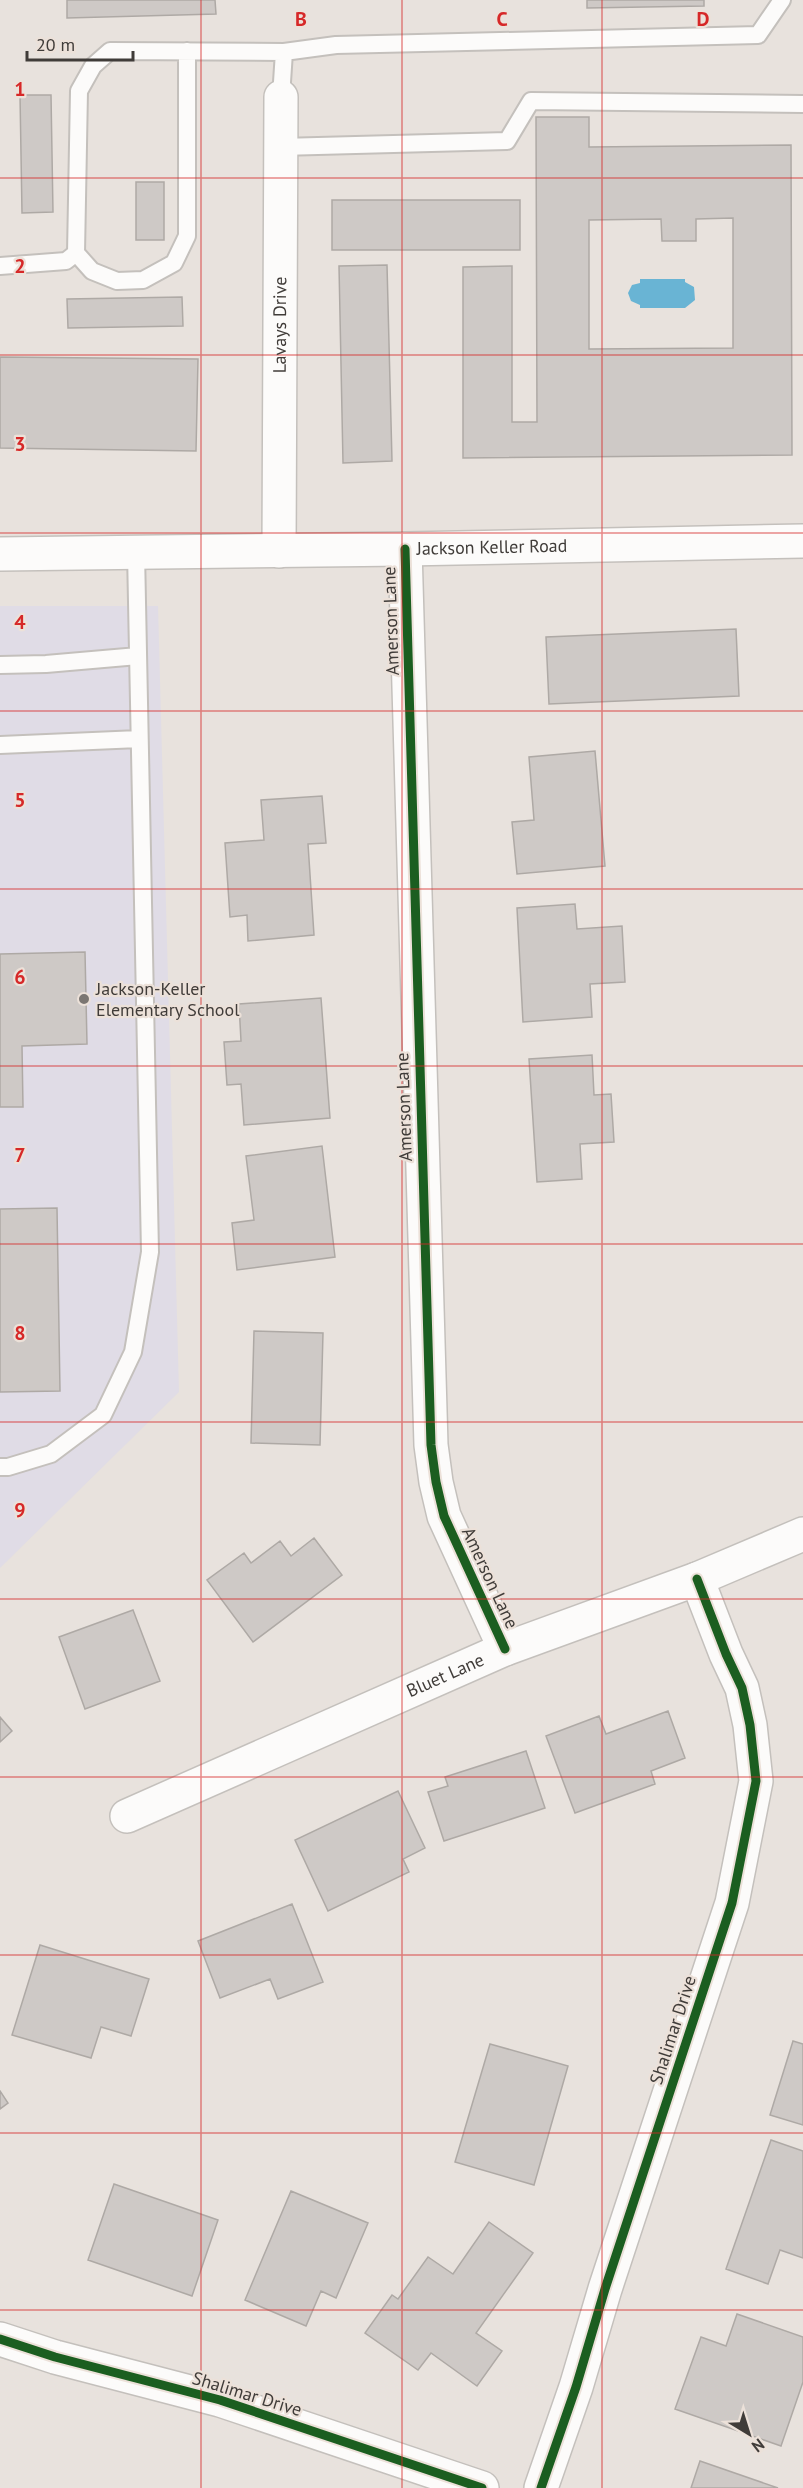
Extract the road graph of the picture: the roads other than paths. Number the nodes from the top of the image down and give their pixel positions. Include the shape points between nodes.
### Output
1 (782, 0) edge
2 (188, 51) junction
3 (284, 52) junction
4 (281, 97) joint
5 (803, 104) edge
6 (280, 147) junction
7 (76, 253) junction
8 (0, 266) edge
9 (803, 541) edge
10 (405, 549) junction
11 (279, 550) junction
12 (136, 552) junction
13 (0, 554) edge
14 (138, 656) junction
15 (0, 665) edge
16 (139, 739) junction
17 (0, 745) edge
18 (0, 1467) edge
19 (803, 1534) edge
20 (697, 1579) junction
21 (505, 1649) junction
22 (127, 1816) dead end
23 (0, 2339) edge
24 (482, 2488) edge
25 (540, 2488) edge

1 - 3 lane via 758,35 336,45
2 - 3 lane
2 - 7 lane via 110,51 93,66 79,91
2 - 7 lane via 187,236 174,263 143,280 117,281 92,272
3 - 4 lane
4 - 6 street, Lavays Drive
5 - 6 lane via 531,101 507,141
6 - 11 street, Lavays Drive
7 - 8 lane via 66,261
9 - 10 street, Jackson Keller Road
10 - 11 street, Jackson Keller Road
10 - 21 street, Amerson Lane via 431,1445 444,1516
11 - 12 street, Jackson Keller Road
12 - 13 street, Jackson Keller Road
12 - 14 lane
14 - 15 lane
14 - 16 lane
16 - 17 lane
16 - 18 lane via 150,1252 133,1352 103,1415 51,1454
19 - 20 street, Bluet Lane
20 - 21 street, Bluet Lane
20 - 25 street, Shalimar Drive via 742,1689 756,1781 732,1903
21 - 22 street, Bluet Lane
23 - 24 street, Shalimar Drive via 220,2400

